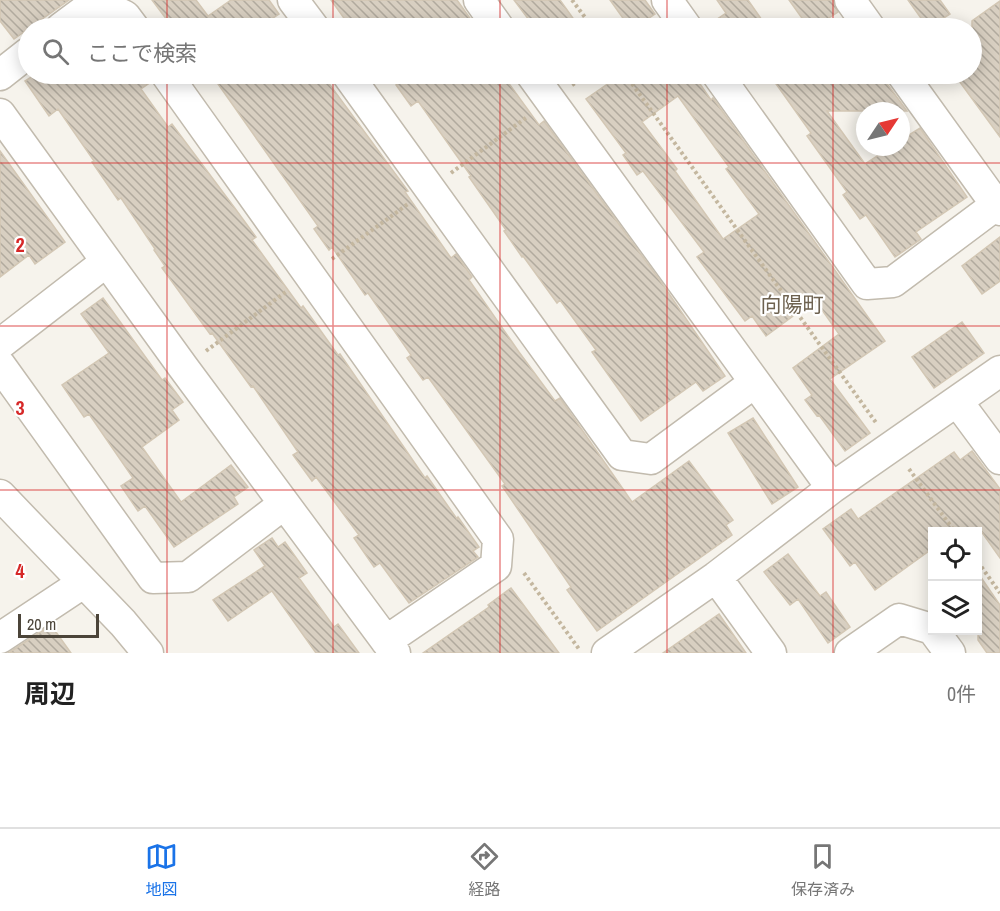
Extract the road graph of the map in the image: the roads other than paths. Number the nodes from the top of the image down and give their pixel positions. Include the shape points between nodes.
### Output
1 (293, 0) edge
2 (479, 0) edge
3 (667, 0) edge
4 (850, 0) edge
5 (74, 18) edge
6 (126, 18) edge
7 (306, 18) edge
8 (492, 18) edge
9 (680, 18) edge
10 (863, 18) edge
11 (18, 61) edge
12 (0, 75) edge
13 (173, 84) edge
14 (353, 84) edge
15 (538, 84) edge
16 (724, 84) edge
17 (910, 84) edge
18 (0, 114) edge
19 (998, 207) edge
20 (106, 262) junction
21 (0, 344) edge
22 (0, 365) edge
23 (1000, 371) edge
24 (754, 383) junction
25 (957, 401) junction
26 (1000, 459) edge
27 (832, 488) junction
28 (0, 495) edge
29 (284, 504) junction
30 (716, 577) junction
31 (83, 583) junction
32 (928, 628) edge
33 (937, 635) edge
34 (0, 638) edge
35 (390, 647) edge
36 (148, 653) edge
37 (607, 653) edge
38 (771, 653) edge
39 (850, 653) edge
40 (950, 653) edge

1 - 7 street
2 - 8 street
3 - 9 street
4 - 10 street
5 - 6 street via 96,2
11 - 12 street
13 - 35 street via 498,539 496,566
14 - 24 street via 622,455 651,459
15 - 24 street
16 - 19 street via 867,284 893,282
17 - 19 street
18 - 20 street
20 - 21 street
20 - 29 street
22 - 29 street via 153,578 188,577
23 - 25 street
24 - 27 street
25 - 26 street
25 - 27 street
27 - 30 street
28 - 31 street
29 - 35 street
30 - 37 street
30 - 38 street
31 - 34 street
31 - 36 street
32 - 39 street via 898,618
33 - 40 street

